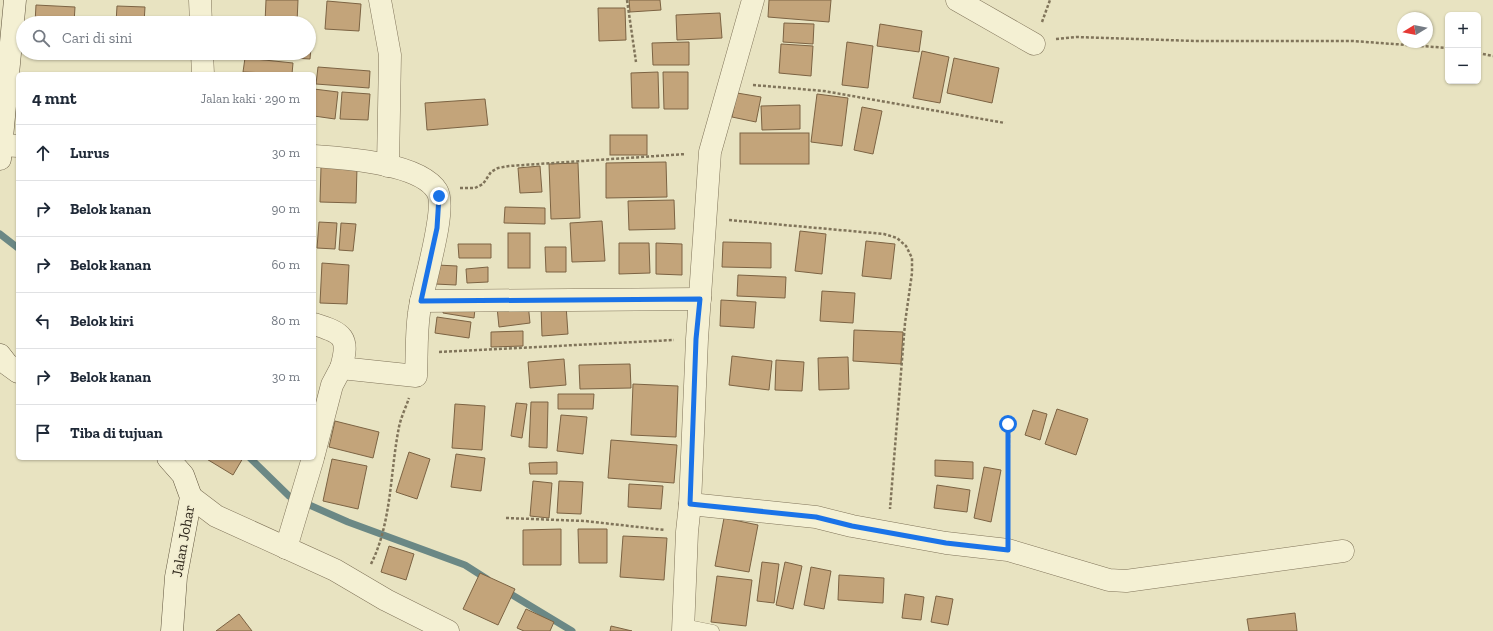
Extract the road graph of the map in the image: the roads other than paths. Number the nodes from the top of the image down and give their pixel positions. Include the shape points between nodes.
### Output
1 (15, 0) edge
2 (200, 0) edge
3 (380, 0) edge
4 (753, 0) edge
5 (957, 0) edge
6 (201, 16) edge
7 (1034, 44) road end
8 (202, 60) edge
9 (203, 72) edge
10 (6, 150) edge
11 (316, 156) edge
12 (388, 166) junction
13 (700, 299) junction
14 (421, 301) junction
15 (316, 325) edge
16 (0, 355) edge
17 (341, 368) junction
18 (16, 371) edge
19 (316, 446) edge
20 (170, 460) edge
21 (312, 460) edge
22 (191, 497) junction
23 (690, 504) junction
24 (286, 548) junction
25 (1343, 551) dead end
26 (683, 628) edge
27 (172, 631) edge
28 (448, 631) edge
29 (713, 631) edge

1 - 10 street
2 - 6 street
3 - 12 street via 390,54
4 - 13 street via 710,152
5 - 7 street
8 - 9 street
11 - 12 street via 358,159
12 - 14 street via 407,171 425,180 435,189 440,202
13 - 14 street
13 - 23 street via 696,339
14 - 17 street via 416,376
15 - 17 street via 334,330 343,340 346,351
16 - 18 street
17 - 19 street via 332,385
20 - 22 street, Jalan Johar via 184,475
21 - 24 street
22 - 24 street via 216,516
22 - 27 street, Jalan Johar via 176,577
23 - 25 street via 816,517 946,543 1008,550 1110,580 1126,581
23 - 26 street
24 - 28 street via 335,570 386,600
26 - 29 lane

